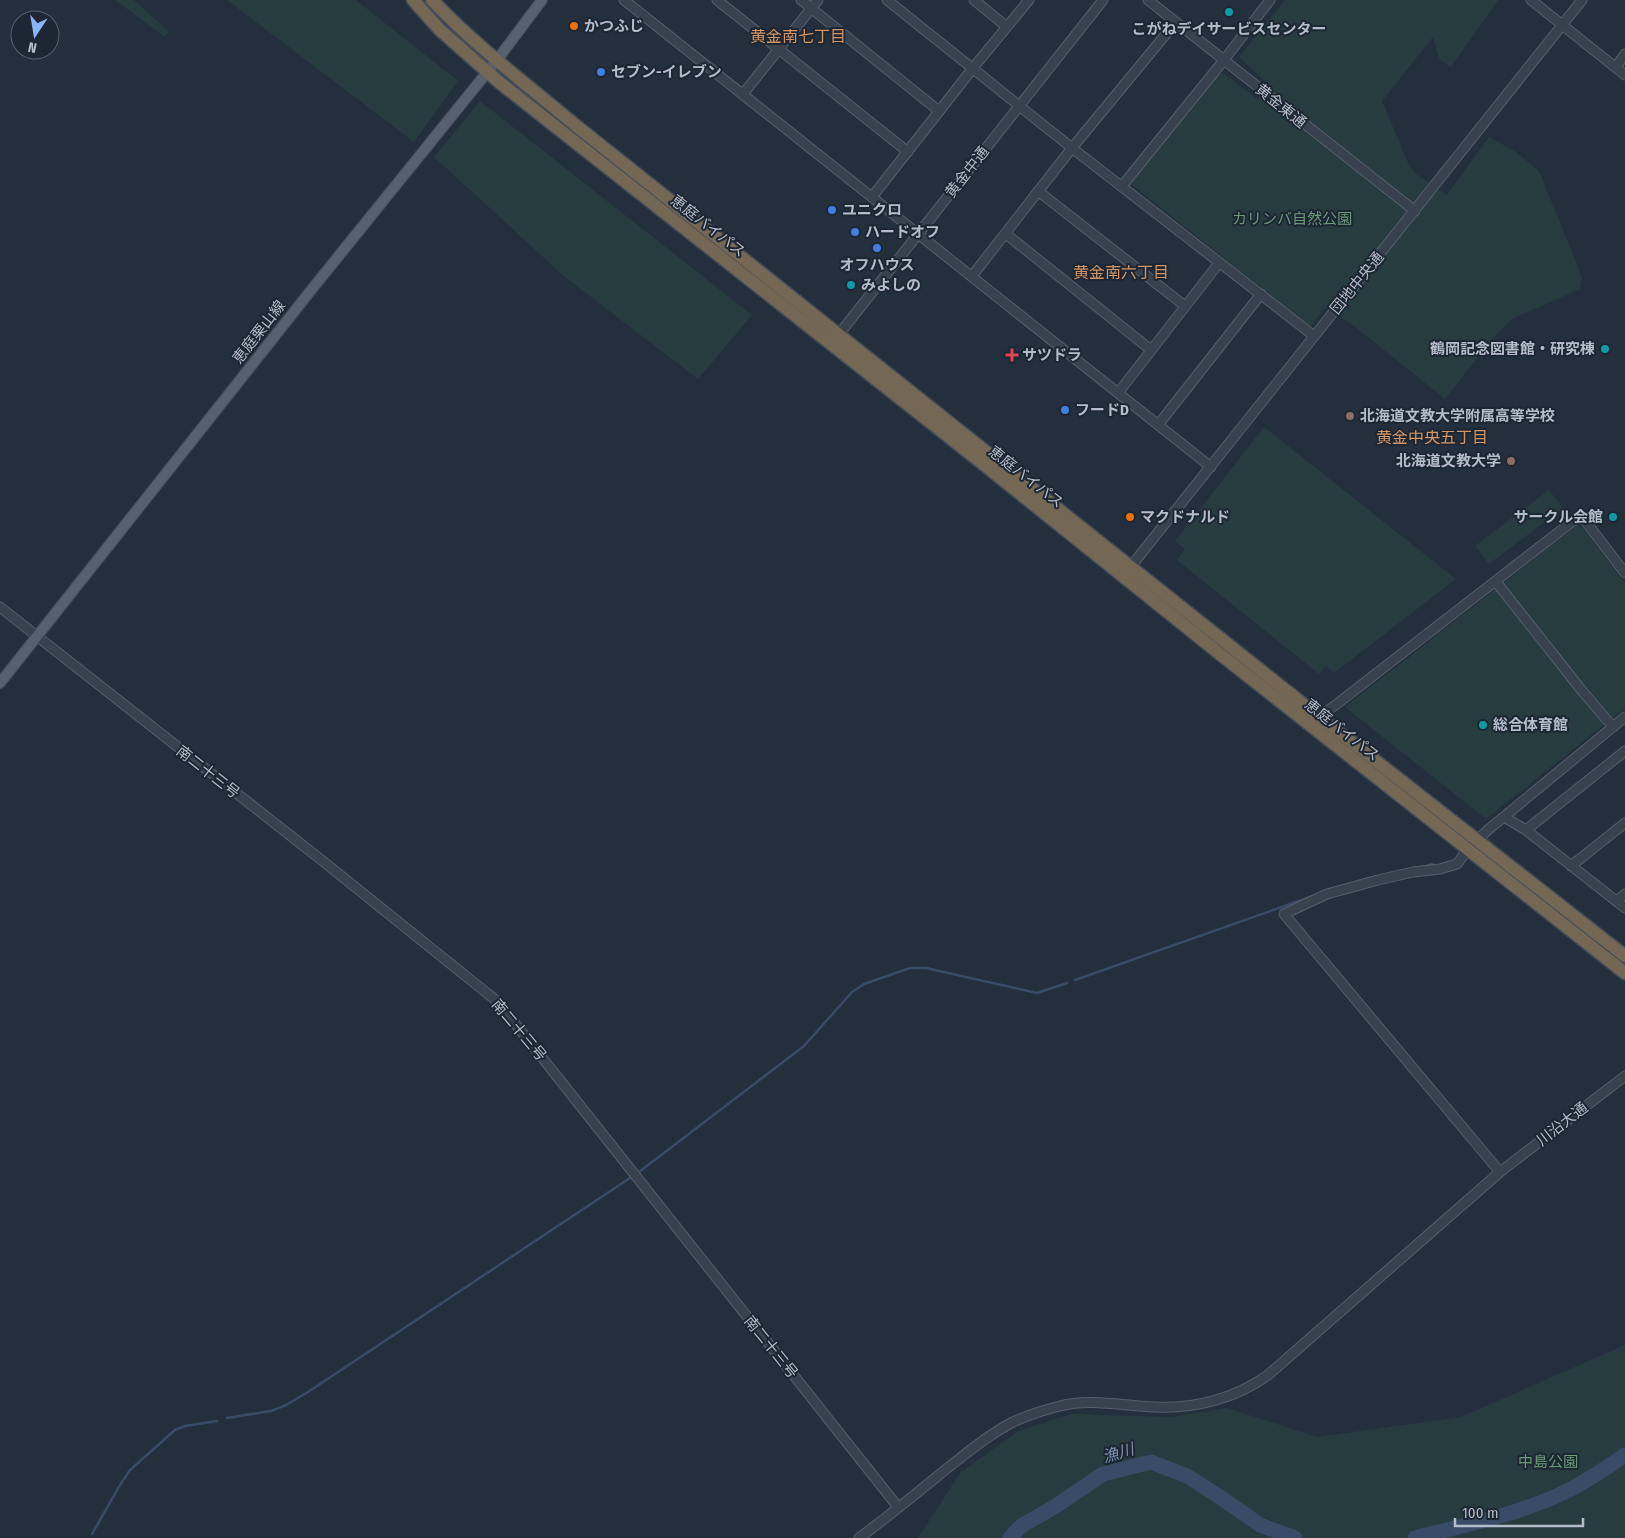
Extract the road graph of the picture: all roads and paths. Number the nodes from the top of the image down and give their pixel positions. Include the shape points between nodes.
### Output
1 (413, 0) edge
2 (432, 0) edge
3 (542, 0) edge
4 (717, 0) edge
5 (801, 0) edge
6 (818, 0) edge
7 (887, 0) edge
8 (974, 0) edge
9 (1029, 0) edge
10 (1103, 0) edge
11 (1148, 0) edge
12 (1270, 0) edge
13 (1531, 0) edge
14 (1582, 0) edge
15 (626, 1) edge
16 (812, 8) junction
17 (1176, 22) junction
18 (1562, 24) junction
19 (1007, 27) junction
20 (778, 50) junction
21 (1625, 54) edge
22 (497, 60) junction
23 (1224, 60) junction
24 (1616, 67) junction
25 (973, 68) junction
26 (486, 71) junction
27 (1625, 75) edge
28 (743, 94) junction
29 (1020, 105) junction
30 (939, 111) junction
31 (1072, 148) junction
32 (908, 152) junction
33 (1122, 186) junction
34 (1038, 191) junction
35 (872, 197) junction
36 (1414, 212) junction
37 (918, 234) junction
38 (1006, 234) junction
39 (1219, 263) junction
40 (972, 276) junction
41 (1261, 294) junction
42 (1185, 306) junction
43 (1314, 336) junction
44 (834, 339) junction
45 (1151, 350) junction
46 (1118, 393) junction
47 (1158, 425) junction
48 (1211, 467) junction
49 (1128, 571) junction
50 (1625, 573) edge
51 (1496, 582) junction
52 (0, 608) edge
53 (37, 637) junction
54 (0, 683) edge
55 (1320, 717) junction
56 (1625, 718) edge
57 (1613, 727) junction
58 (1625, 751) edge
59 (1504, 816) junction
60 (1625, 823) edge
61 (1526, 830) junction
62 (1473, 844) junction
63 (1571, 866) junction
64 (1625, 894) edge
65 (1616, 901) junction
66 (1625, 908) edge
67 (1625, 956) edge
68 (1625, 973) edge
69 (1625, 1076) edge
70 (1500, 1172) junction
71 (898, 1507) junction
72 (860, 1538) edge

1 - 26 highway, 恵庭バイパス via 440,30
2 - 22 highway, 恵庭バイパス
3 - 22 main road, 恵庭栗山線
4 - 20 street
5 - 16 street
6 - 16 street
7 - 25 street
8 - 19 street
9 - 19 street
10 - 29 street, 黄金中通
11 - 17 street, 黄金東通
12 - 23 street
13 - 18 street
14 - 18 street, 団地中央通
15 - 28 street
16 - 20 street
16 - 30 street
17 - 23 street, 黄金東通
17 - 31 street
18 - 24 street
18 - 36 street, 団地中央通
19 - 25 street
20 - 28 street
20 - 32 street
21 - 24 street
22 - 26 main road, 恵庭栗山線
22 - 44 highway, 恵庭バイパス
23 - 33 street
23 - 36 street, 黄金東通
24 - 27 street
25 - 29 street
25 - 30 street
26 - 44 highway, 恵庭バイパス
26 - 53 main road, 恵庭栗山線
28 - 35 street
29 - 31 street
29 - 37 street, 黄金中通
30 - 32 street
31 - 33 street
31 - 34 street
32 - 35 street
33 - 39 street
34 - 38 street
34 - 42 street
35 - 37 street
36 - 43 street, 団地中央通
37 - 40 street
37 - 44 street, 黄金中通
38 - 40 street
38 - 45 street
39 - 41 street
39 - 42 street
40 - 46 street
41 - 43 street
41 - 47 street
42 - 45 street
43 - 48 street, 団地中央通
44 - 49 highway, 恵庭バイパス
45 - 46 street
46 - 47 street
47 - 48 street
48 - 49 street, 団地中央通
49 - 55 highway, 恵庭バイパス
49 - 62 highway, 恵庭バイパス
50 - 51 street via 1583,518 1573,521
51 - 55 street
51 - 57 street
52 - 53 street, 南二十三号
53 - 54 main road, 恵庭栗山線
53 - 71 street, 南二十三号 via 498,1002
55 - 62 highway, 恵庭バイパス
56 - 57 street
57 - 59 street
58 - 61 street
59 - 61 street
59 - 62 street
60 - 63 street
61 - 63 street
62 - 67 highway, 恵庭バイパス
62 - 68 highway, 恵庭バイパス
62 - 70 street via 1457,864 1327,894 1284,914
63 - 65 street
64 - 65 street
65 - 66 street
69 - 70 street, 川沿大通
70 - 71 street, 川沿大通 via 1268,1375 1248,1388 1229,1397 1176,1407 1089,1403 1063,1405 1039,1412 993,1433
71 - 72 street, 川沿大通

